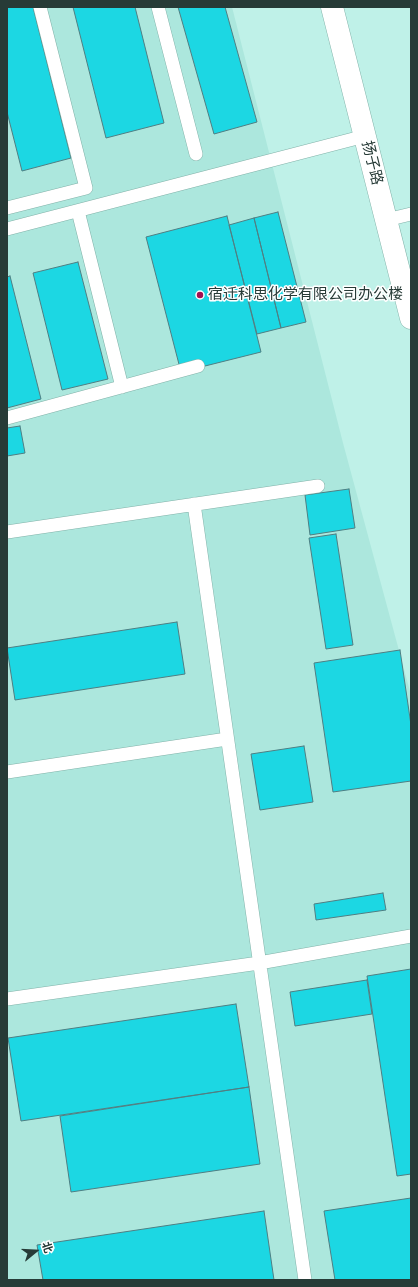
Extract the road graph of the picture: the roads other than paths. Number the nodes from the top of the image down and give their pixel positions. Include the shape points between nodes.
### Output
1 (40, 7) edge
2 (158, 7) edge
3 (332, 7) edge
4 (365, 136) junction
5 (196, 154) dead end
6 (7, 208) edge
7 (78, 211) junction
8 (411, 214) edge
9 (386, 220) junction
10 (7, 230) edge
11 (411, 318) edge
12 (198, 366) dead end
13 (122, 387) junction
14 (7, 418) edge
15 (318, 486) dead end
16 (194, 504) junction
17 (7, 532) edge
18 (227, 739) junction
19 (7, 772) edge
20 (411, 936) edge
21 (259, 963) junction
22 (7, 999) edge
23 (305, 1280) edge

1 - 6 lane via 86,188
2 - 5 lane
3 - 4 street, 扬子路
4 - 7 lane
4 - 9 street, 扬子路
7 - 10 lane
7 - 13 lane
8 - 9 lane
9 - 11 street, 扬子路
12 - 13 lane
13 - 14 lane
15 - 16 lane
16 - 17 lane
16 - 18 lane
18 - 19 lane
18 - 21 lane
20 - 21 lane
21 - 22 lane
21 - 23 lane

